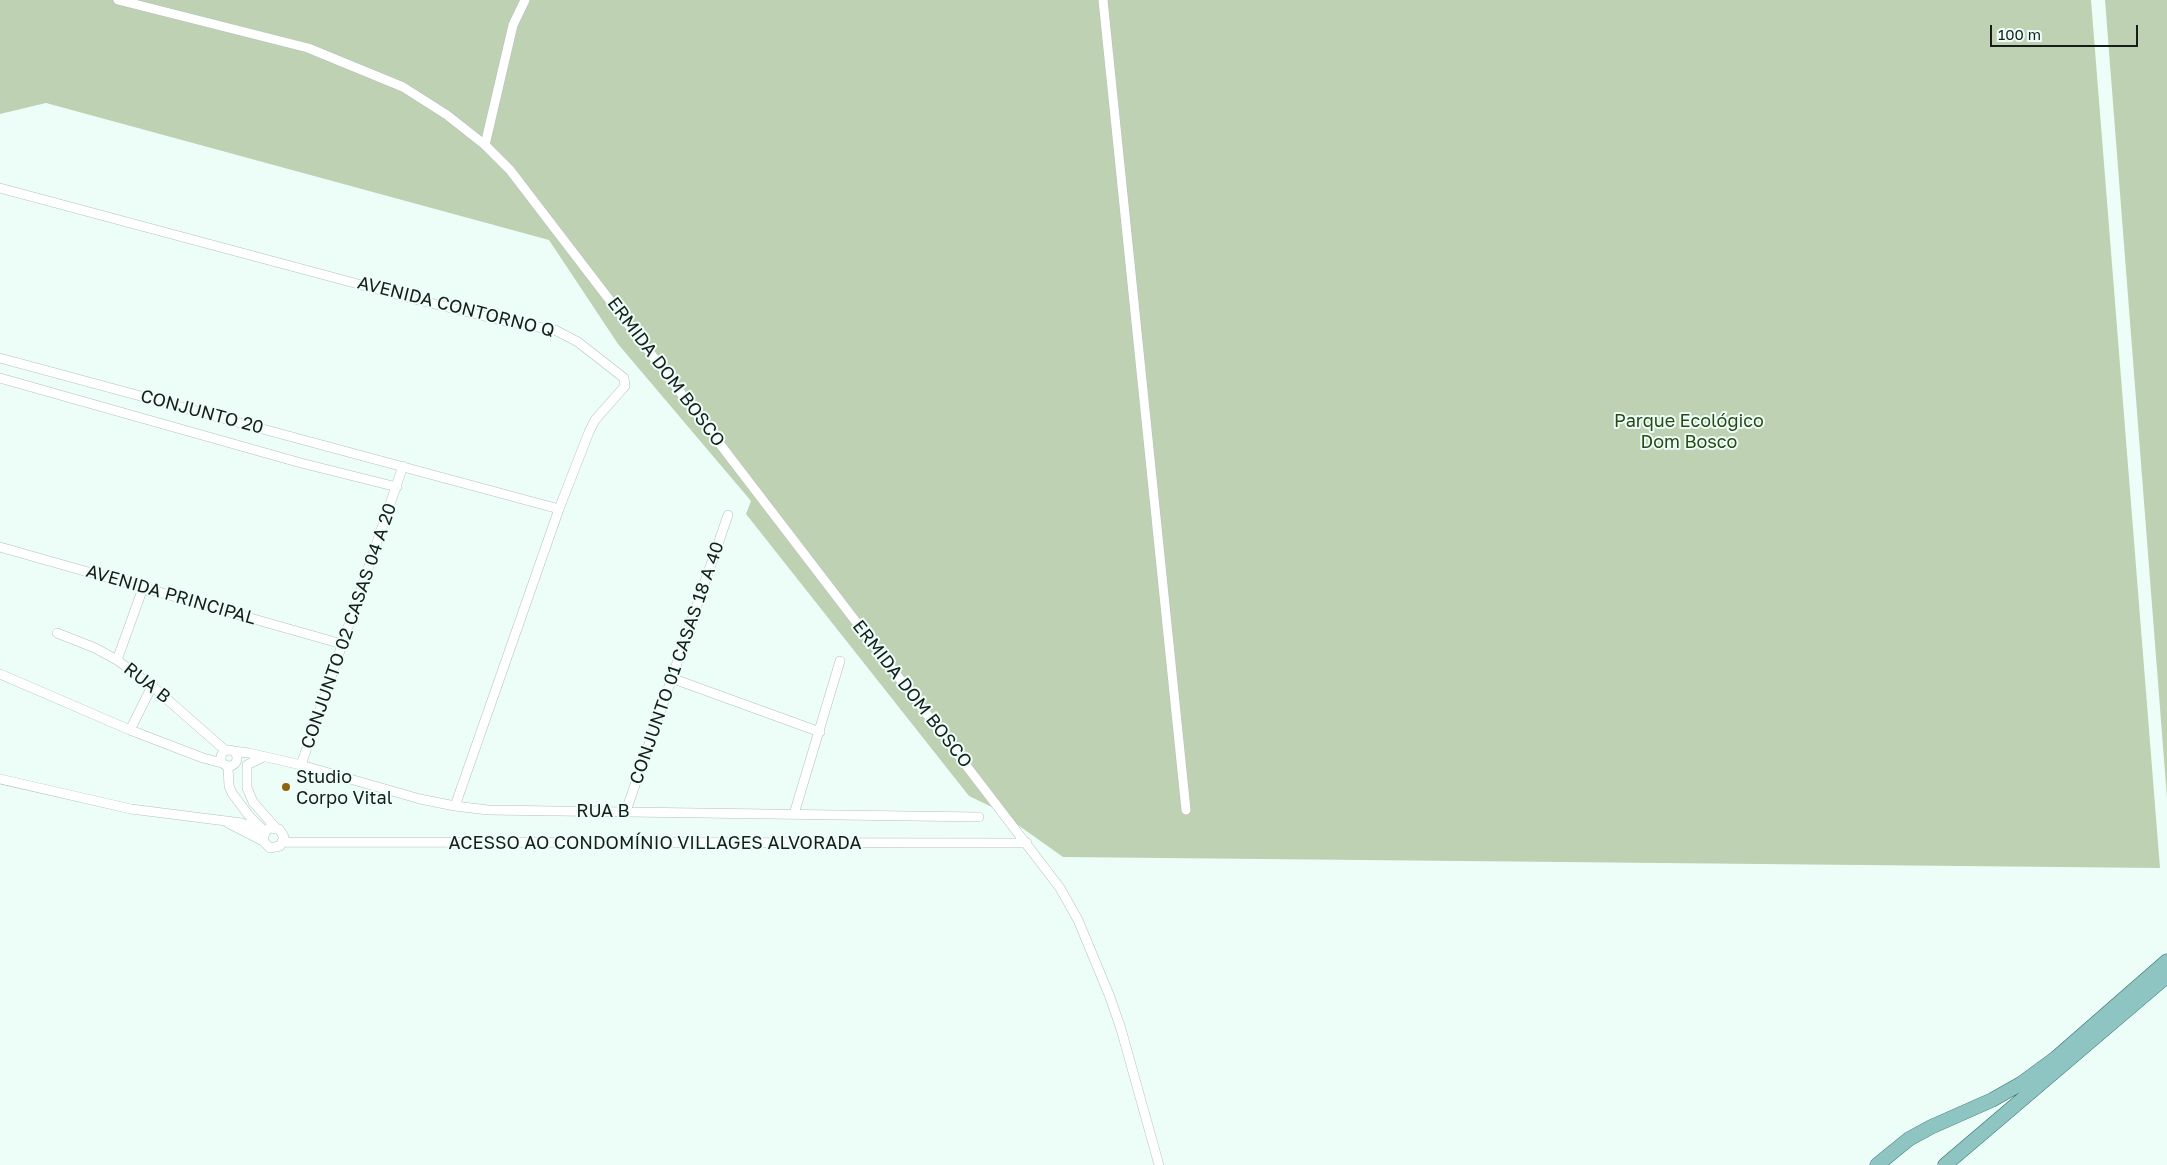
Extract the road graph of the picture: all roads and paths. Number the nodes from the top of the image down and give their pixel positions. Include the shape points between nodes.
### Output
1 (118, 0) edge
2 (525, 0) edge
3 (1103, 0) edge
4 (485, 145) junction
5 (0, 188) edge
6 (0, 358) edge
7 (0, 378) edge
8 (403, 466) junction
9 (397, 486) junction
10 (559, 509) junction
11 (728, 515) dead end
12 (0, 547) edge
13 (143, 588) junction
14 (57, 633) dead end
15 (342, 644) junction
16 (117, 660) junction
17 (840, 661) dead end
18 (0, 674) edge
19 (671, 678) junction
20 (152, 686) junction
21 (130, 730) junction
22 (820, 732) junction
23 (232, 752) junction
24 (264, 757) junction
25 (301, 765) junction
26 (226, 768) junction
27 (247, 770) junction
28 (0, 779) edge
29 (455, 806) junction
30 (1186, 810) dead end
31 (626, 811) junction
32 (794, 814) junction
33 (979, 817) dead end
34 (275, 828) junction
35 (264, 835) junction
36 (283, 842) junction
37 (1027, 843) junction
38 (2167, 961) edge
39 (2167, 976) edge
40 (1159, 1165) edge
41 (1876, 1165) edge
42 (1945, 1165) edge

1 - 4 street, ERMIDA DOM BOSCO via 308,48 403,87 447,115
2 - 4 street via 513,25
3 - 30 street
4 - 37 street, ERMIDA DOM BOSCO via 533,198
5 - 10 street, AVENIDA CONTORNO Q via 414,299 566,334 624,378 626,383 595,420
6 - 8 street, CONJUNTO 20
7 - 9 street, CONJUNTO 20
8 - 9 street, CONJUNTO 02 CASAS 04 A 20
8 - 10 street, CONJUNTO 20
9 - 15 street, CONJUNTO 02 CASAS 04 A 20
10 - 29 street, AVENIDA CONTORNO Q
11 - 19 street, CONJUNTO 01 CASAS 18 A 40
12 - 13 street, AVENIDA PRINCIPAL
13 - 15 street, AVENIDA PRINCIPAL
13 - 16 street
14 - 16 street, RUA B
15 - 25 street, CONJUNTO 02 CASAS 04 A 20
16 - 20 street, RUA B
17 - 22 street
18 - 21 street
19 - 22 street
19 - 31 street, CONJUNTO 01 CASAS 18 A 40
20 - 21 street
20 - 23 street, RUA B
21 - 26 street
22 - 32 street
23 - 24 street, RUA B
23 - 26 street via 236,763
23 - 26 street via 222,754
23 - 27 street via 244,760
24 - 25 street, RUA B
24 - 27 street
25 - 29 street, RUA B
26 - 27 street
26 - 35 street via 232,793
27 - 34 street via 247,788 253,802
28 - 35 street via 131,809 226,822
29 - 31 street, RUA B via 503,810
31 - 32 street, RUA B
32 - 33 street, RUA B
34 - 35 street via 269,828
34 - 36 street via 282,833
35 - 36 street via 266,845 275,848
36 - 37 street, ACESSO AO CONDOMÍNIO VILLAGES ALVORADA
37 - 40 street, ERMIDA DOM BOSCO via 1060,888 1093,954 1122,1029
38 - 41 main road via 2056,1058 2022,1083 1930,1127
39 - 42 main road

